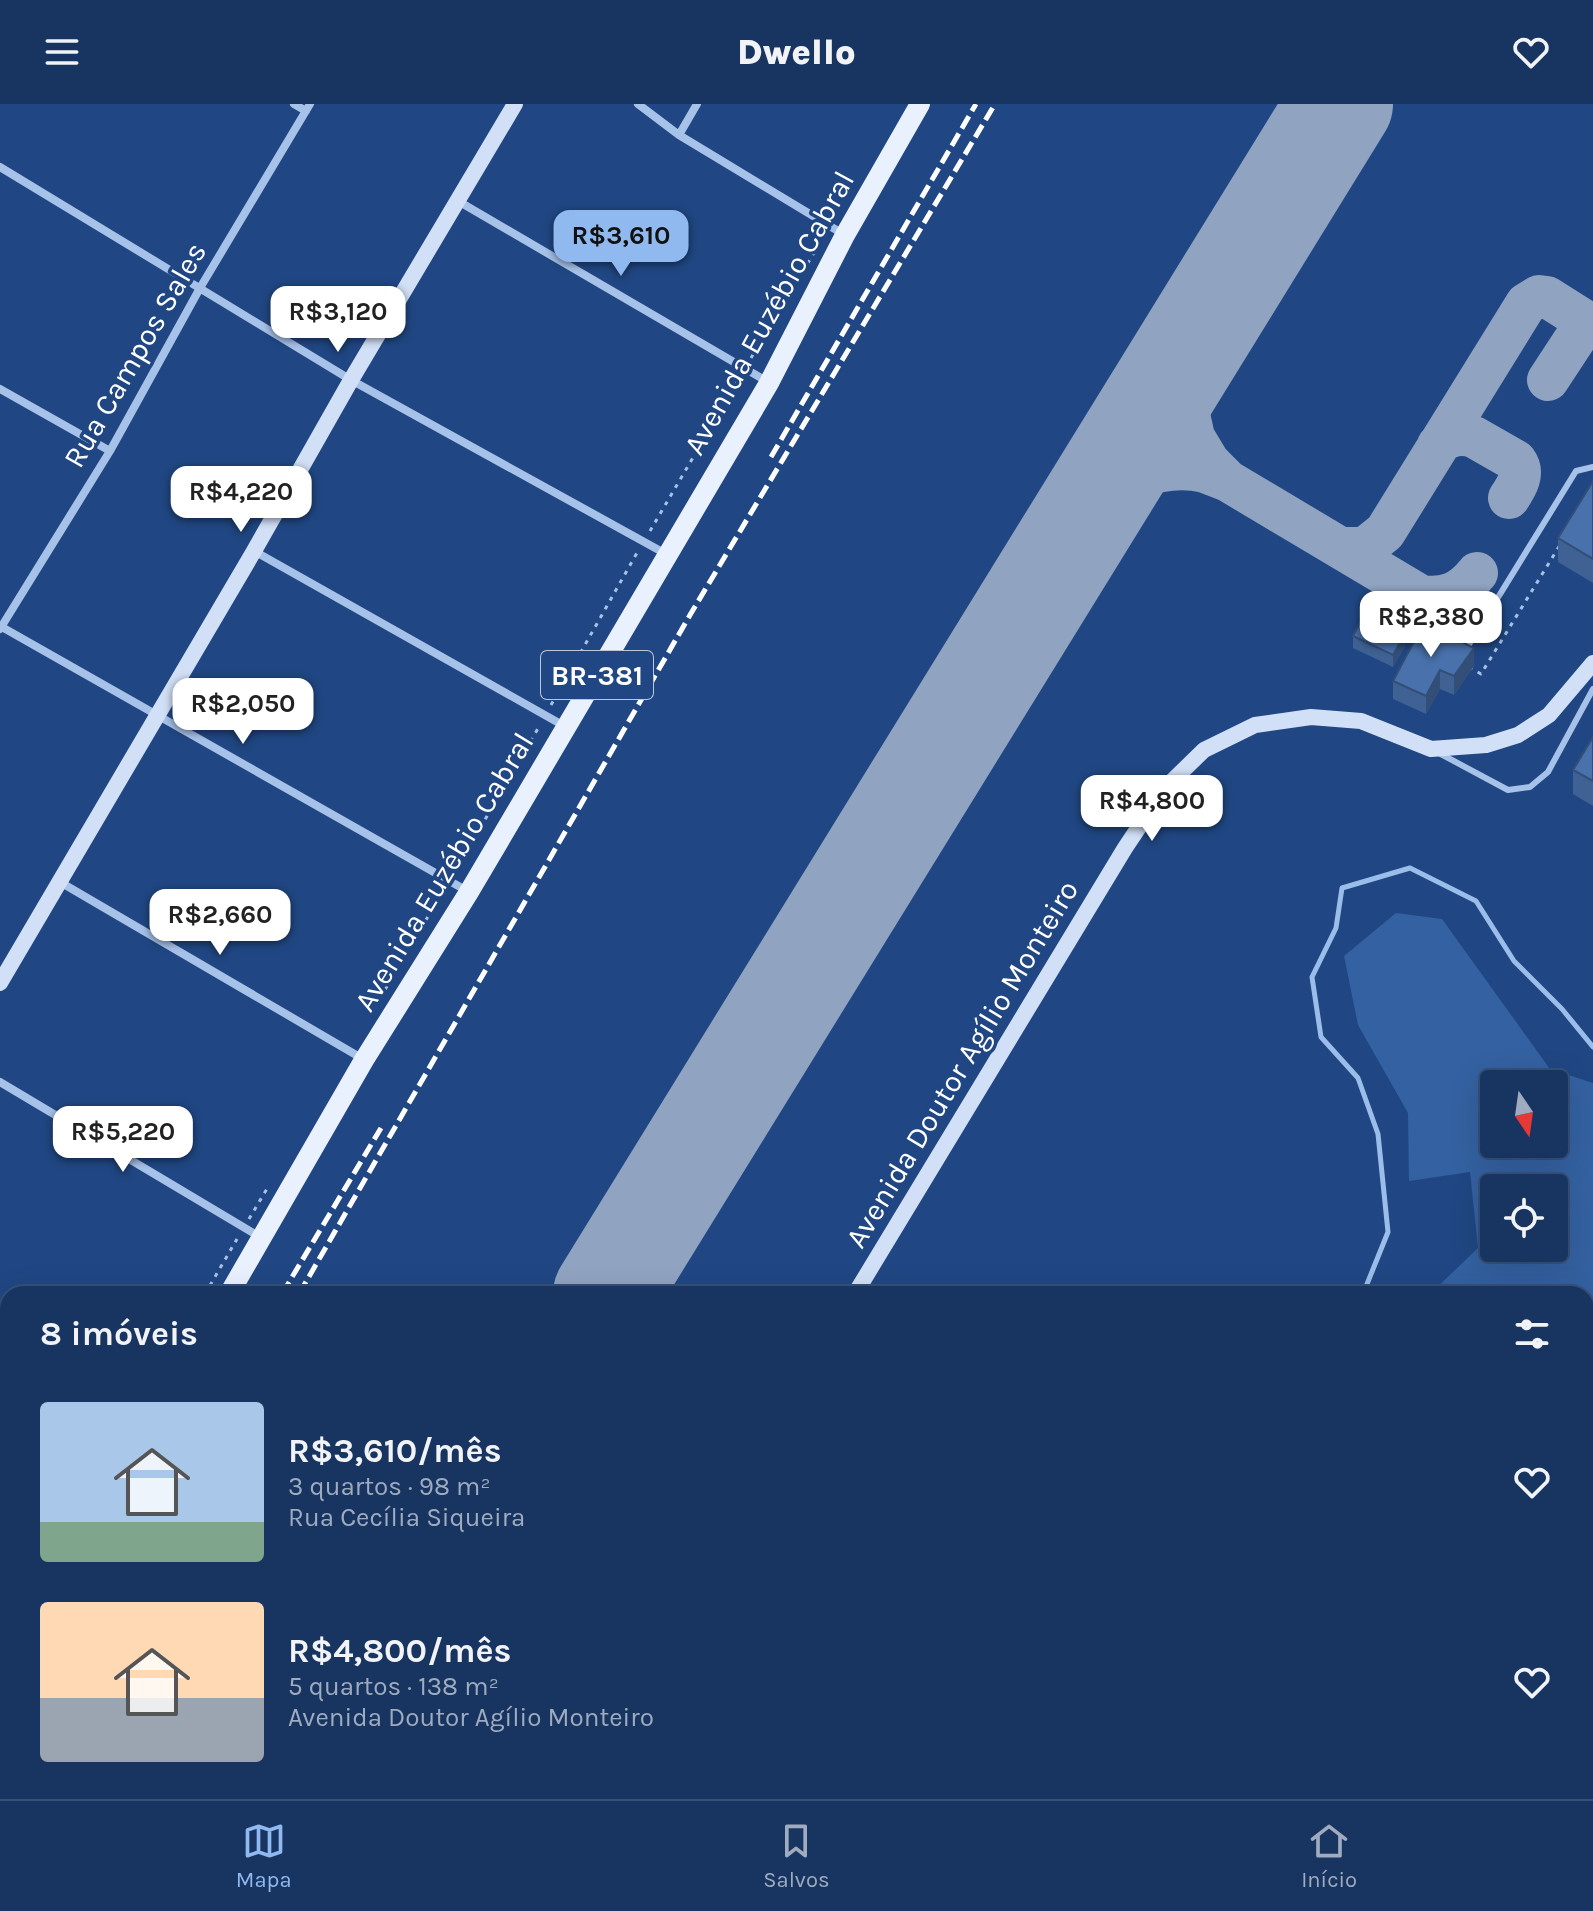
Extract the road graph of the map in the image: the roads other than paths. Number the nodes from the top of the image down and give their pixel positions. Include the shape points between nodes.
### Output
1 (294, 104) edge
2 (515, 104) edge
3 (638, 104) edge
4 (697, 104) edge
5 (920, 104) edge
6 (308, 108) edge
7 (679, 135) junction
8 (0, 167) edge
9 (458, 201) junction
10 (845, 235) junction
11 (200, 288) junction
12 (351, 380) junction
13 (769, 383) junction
14 (0, 389) edge
15 (110, 451) junction
16 (1591, 469) edge
17 (254, 551) junction
18 (667, 555) junction
19 (0, 628) edge
20 (1459, 661) edge
21 (1593, 663) edge
22 (1593, 689) edge
23 (157, 716) junction
24 (567, 727) junction
25 (1431, 749) junction
26 (60, 882) junction
27 (469, 892) junction
28 (0, 983) edge
29 (364, 1060) junction
30 (0, 1082) edge
31 (253, 1233) junction
32 (232, 1286) edge
33 (860, 1286) edge

1 - 6 street
2 - 9 street
3 - 7 street
4 - 7 street
5 - 10 main road, Avenida Euzébio Cabral / BR-381
6 - 11 street, Rua Campos Sales
7 - 10 street
8 - 11 street
9 - 12 street
9 - 13 street
10 - 13 main road, Avenida Euzébio Cabral / BR-381
11 - 12 street
11 - 15 street, Rua Campos Sales
12 - 17 street
12 - 18 street
13 - 18 main road, Avenida Euzébio Cabral / BR-381
14 - 15 street
15 - 19 street, Rua Campos Sales
16 - 20 lane via 1576,471
17 - 23 street
17 - 24 street
18 - 24 main road, Avenida Euzébio Cabral / BR-381
19 - 23 street
21 - 25 street, Avenida Doutor Agílio Monteiro via 1549,715 1518,735 1486,745
22 - 25 lane via 1548,772 1530,787 1508,790
23 - 26 street
23 - 27 street
24 - 27 main road, Avenida Euzébio Cabral / BR-381
25 - 33 street, Avenida Doutor Agílio Monteiro via 1361,721 1311,717 1255,725 1204,750 1165,788 1125,848
26 - 28 street
26 - 29 street
27 - 29 main road, Avenida Euzébio Cabral / BR-381
29 - 31 main road, Avenida Euzébio Cabral / BR-381
30 - 31 street
31 - 32 main road, Avenida Euzébio Cabral / BR-381

